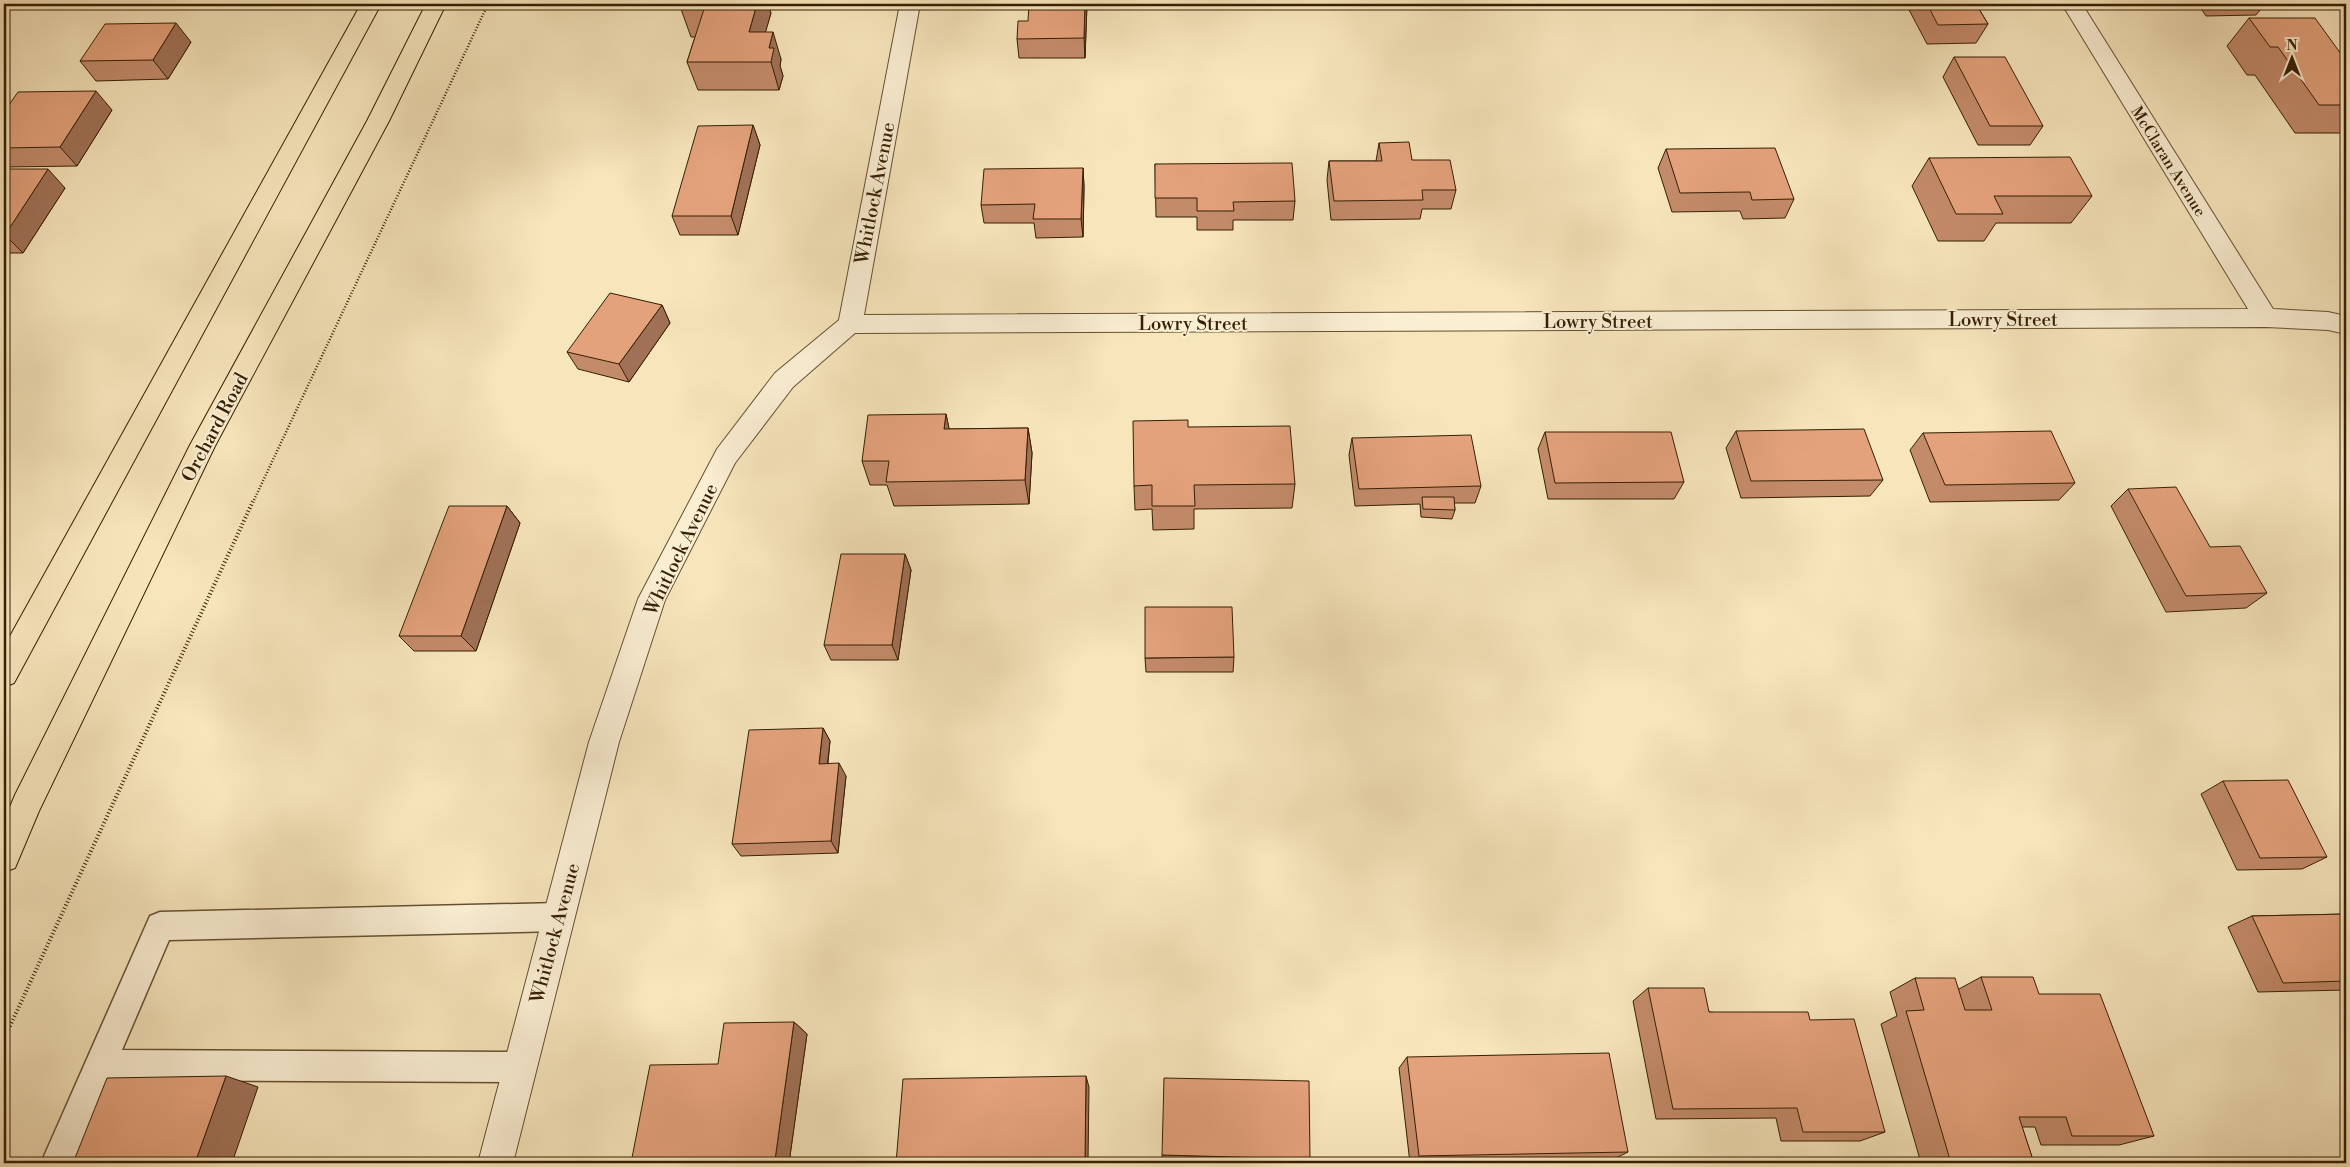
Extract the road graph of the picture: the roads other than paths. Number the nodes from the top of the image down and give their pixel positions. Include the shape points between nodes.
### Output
1 (371, 4) edge
2 (436, 4) edge
3 (910, 4) edge
4 (2072, 4) edge
5 (2266, 318) junction
6 (850, 324) junction
7 (2346, 325) edge
8 (4, 674) edge
9 (4, 857) edge
10 (559, 917) junction
11 (100, 1065) junction
12 (519, 1067) junction
13 (57, 1163) edge
14 (495, 1163) edge

1 - 8 main road
2 - 9 main road, Orchard Road via 378,121 203,445 26,805
3 - 6 street, Whitlock Avenue
4 - 5 street, McClaran Avenue
5 - 6 street, Lowry Street
5 - 7 street, Lowry Street
6 - 10 street, Whitlock Avenue via 784,380 726,456 652,600 604,742
10 - 11 lane via 160,926
10 - 12 street, Whitlock Avenue
11 - 12 lane
11 - 13 lane
12 - 14 street, Whitlock Avenue

